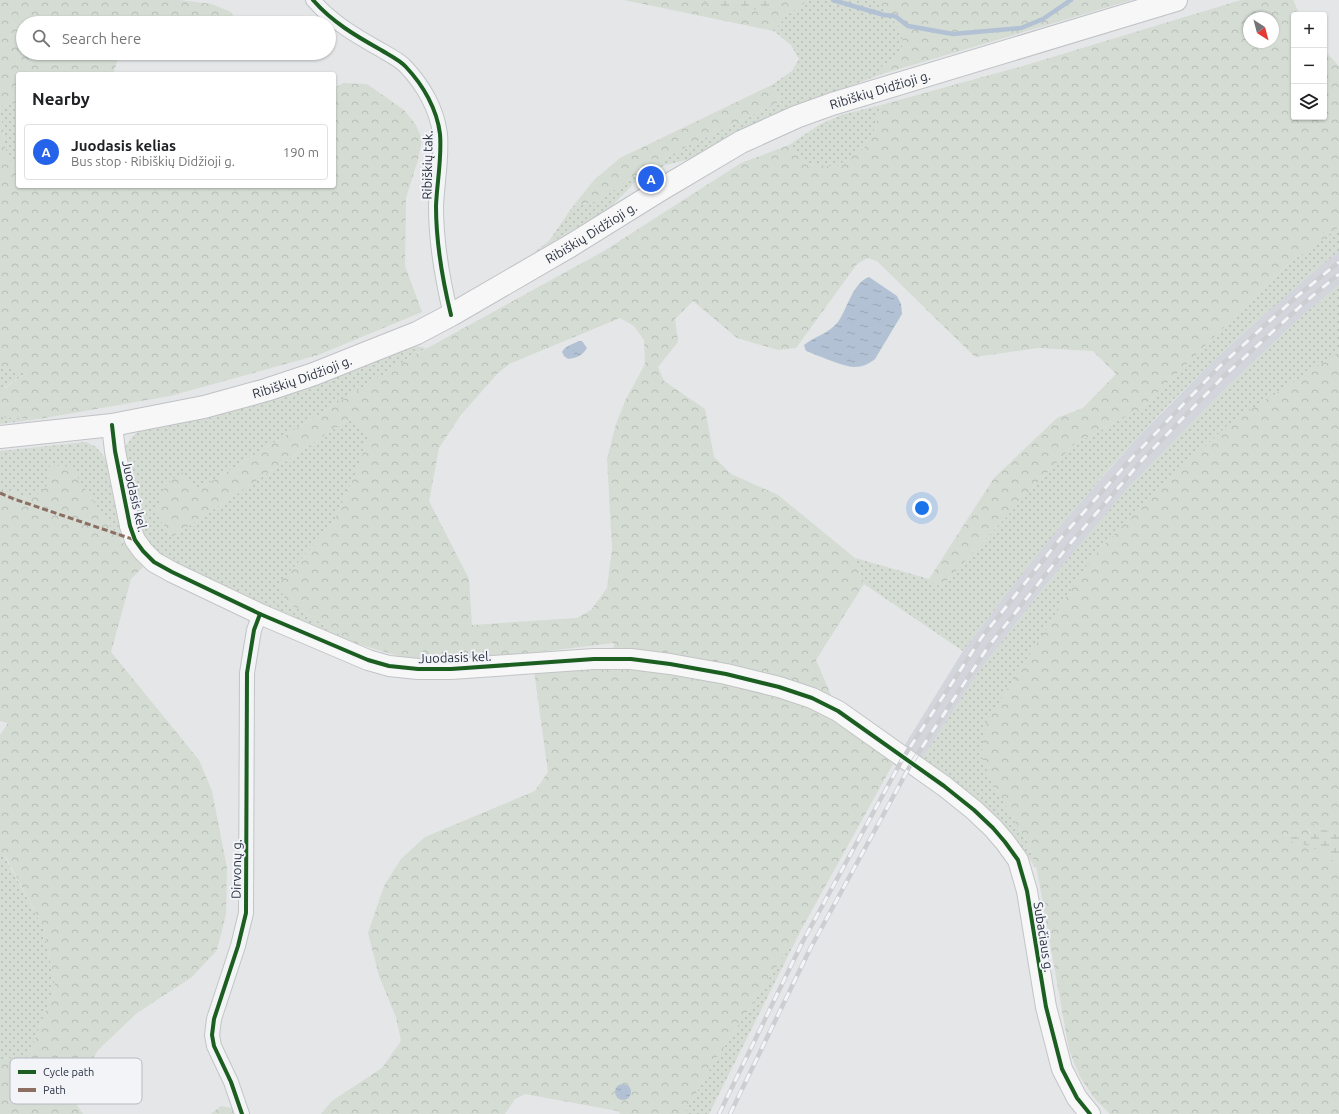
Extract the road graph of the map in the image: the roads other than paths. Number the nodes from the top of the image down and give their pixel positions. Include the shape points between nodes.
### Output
1 (312, 0) edge
2 (1176, 0) edge
3 (330, 16) edge
4 (336, 21) edge
5 (451, 315) junction
6 (112, 425) junction
7 (0, 438) edge
8 (260, 614) junction
9 (903, 758) joint
10 (242, 1114) edge
11 (1090, 1114) edge

1 - 3 street, Ribiškių tak.
2 - 5 main road, Ribiškių Didžioji g. via 796,117 742,142
4 - 5 street, Ribiškių tak. via 405,65 429,98 437,116 440,155 436,206 437,236 441,276
5 - 6 main road, Ribiškių Didžioji g. via 417,333 266,390 204,407
6 - 7 main road, Ribiškių Didžioji g.
6 - 8 street, Juodasis kel. via 130,526 135,540 143,551 154,562 172,572
8 - 9 street, Juodasis kel. via 362,658 390,666 451,669 594,659 631,659 726,674 812,698 838,711
8 - 10 street, Dirvonų g. via 254,630 247,673 246,913 214,1019 212,1035 214,1046 231,1082
9 - 11 street, Subačiaus g. via 974,810 994,828 1018,860 1026,891 1046,1007 1062,1069 1077,1098

